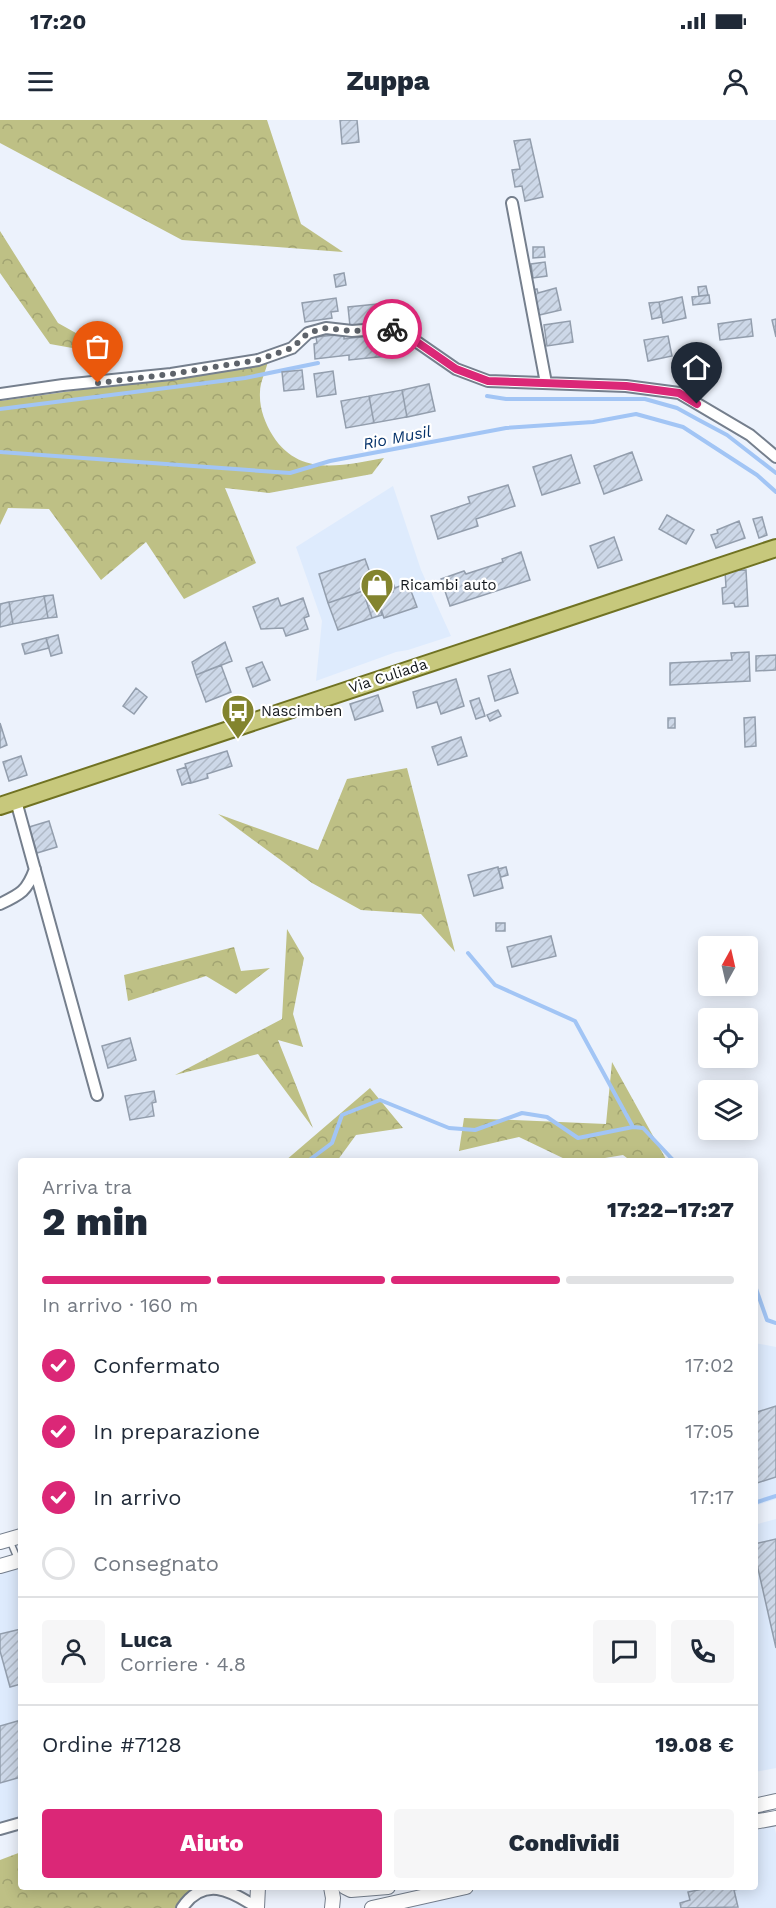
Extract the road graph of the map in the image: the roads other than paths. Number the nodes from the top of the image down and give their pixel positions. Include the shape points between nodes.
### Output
1 (512, 203) dead end
2 (546, 384) junction
3 (0, 394) edge
4 (776, 457) edge
5 (776, 548) edge
6 (16, 801) junction
7 (0, 806) edge
8 (35, 868) junction
9 (0, 904) edge
10 (97, 1095) dead end
11 (10, 1539) edge
12 (18, 1556) edge
13 (18, 1561) edge
14 (0, 1566) edge
15 (776, 1801) edge
16 (758, 1805) edge
17 (776, 1818) edge
18 (758, 1821) edge
19 (18, 1824) edge
20 (0, 1829) edge
21 (206, 1890) edge
22 (233, 1890) edge
23 (258, 1890) edge
24 (332, 1890) edge
25 (453, 1890) edge
26 (257, 1907) edge
27 (182, 1908) edge
28 (332, 1908) edge
29 (372, 1908) edge

1 - 2 street
2 - 3 street via 488,381 456,369 404,333 389,328 326,328 308,333 292,348 258,360
2 - 4 street via 626,386 679,393 750,435
5 - 6 main road, Via Culiada
6 - 7 main road, Via Culiada
6 - 8 street
8 - 9 street via 30,884 19,895
8 - 10 street
11 - 12 lane
13 - 14 street
15 - 16 street
17 - 18 street
19 - 20 street
21 - 27 street via 191,1896
22 - 26 street
23 - 26 street
24 - 28 street
25 - 29 street

